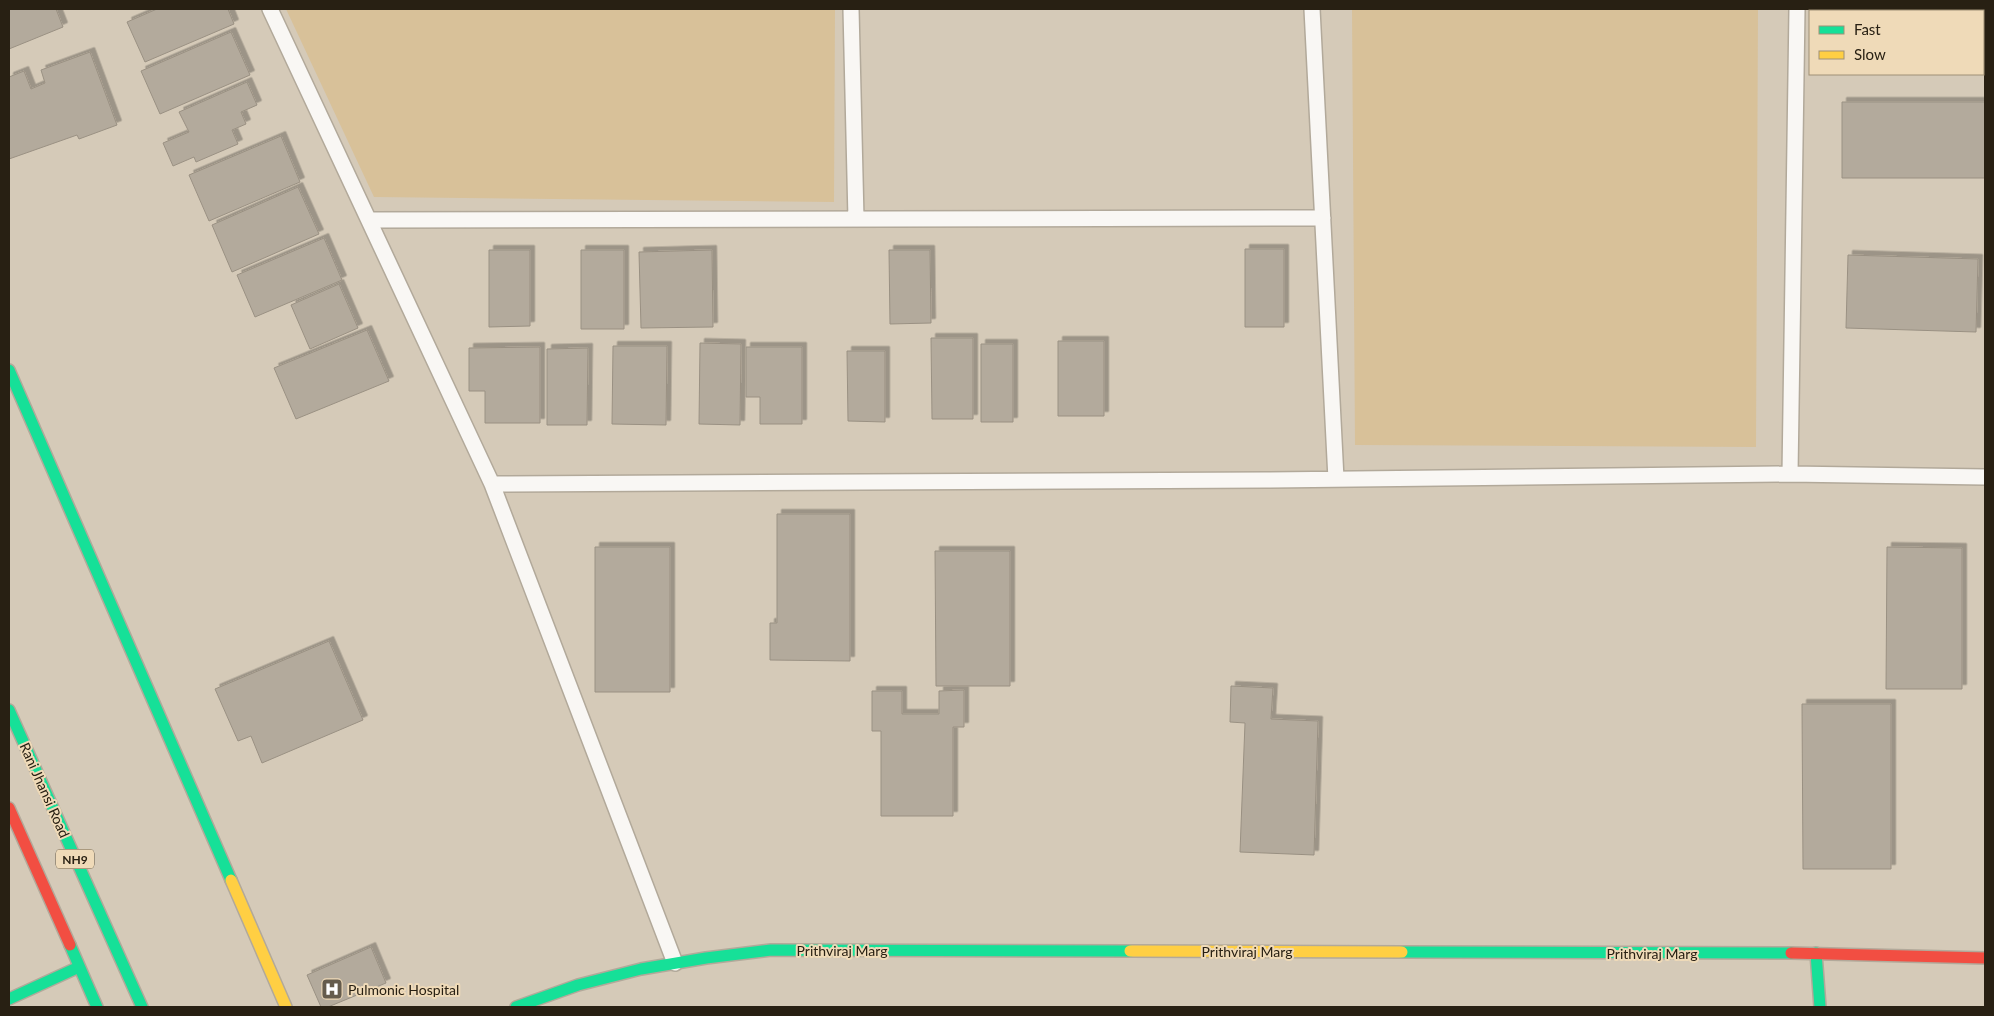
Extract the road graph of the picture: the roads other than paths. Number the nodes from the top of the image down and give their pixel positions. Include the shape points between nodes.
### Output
1 (270, 9) edge
2 (851, 9) edge
3 (1312, 9) edge
4 (1797, 9) edge
5 (1323, 218) junction
6 (856, 219) junction
7 (369, 220) junction
8 (9, 370) edge
9 (1790, 474) junction
10 (1985, 477) edge
11 (1336, 479) junction
12 (492, 484) junction
13 (9, 710) edge
14 (9, 808) edge
15 (1816, 953) junction
16 (1985, 958) edge
17 (675, 962) junction
18 (79, 967) junction
19 (9, 999) edge
20 (97, 1007) edge
21 (142, 1007) edge
22 (286, 1007) edge
23 (516, 1007) edge
24 (1820, 1007) edge

1 - 7 lane
2 - 6 lane
3 - 5 lane
4 - 9 lane
5 - 6 lane
5 - 11 lane
6 - 7 lane
7 - 12 lane
8 - 22 main road
9 - 10 lane
9 - 11 lane
11 - 12 lane
12 - 17 lane
13 - 21 main road, Rani Jhansi Road / NH9
14 - 18 main road, NH9
15 - 16 main road, Prithviraj Marg
15 - 17 main road, Prithviraj Marg via 770,950
15 - 24 main road
17 - 23 main road, Prithviraj Marg via 540,997
18 - 19 main road
18 - 20 main road, NH9

